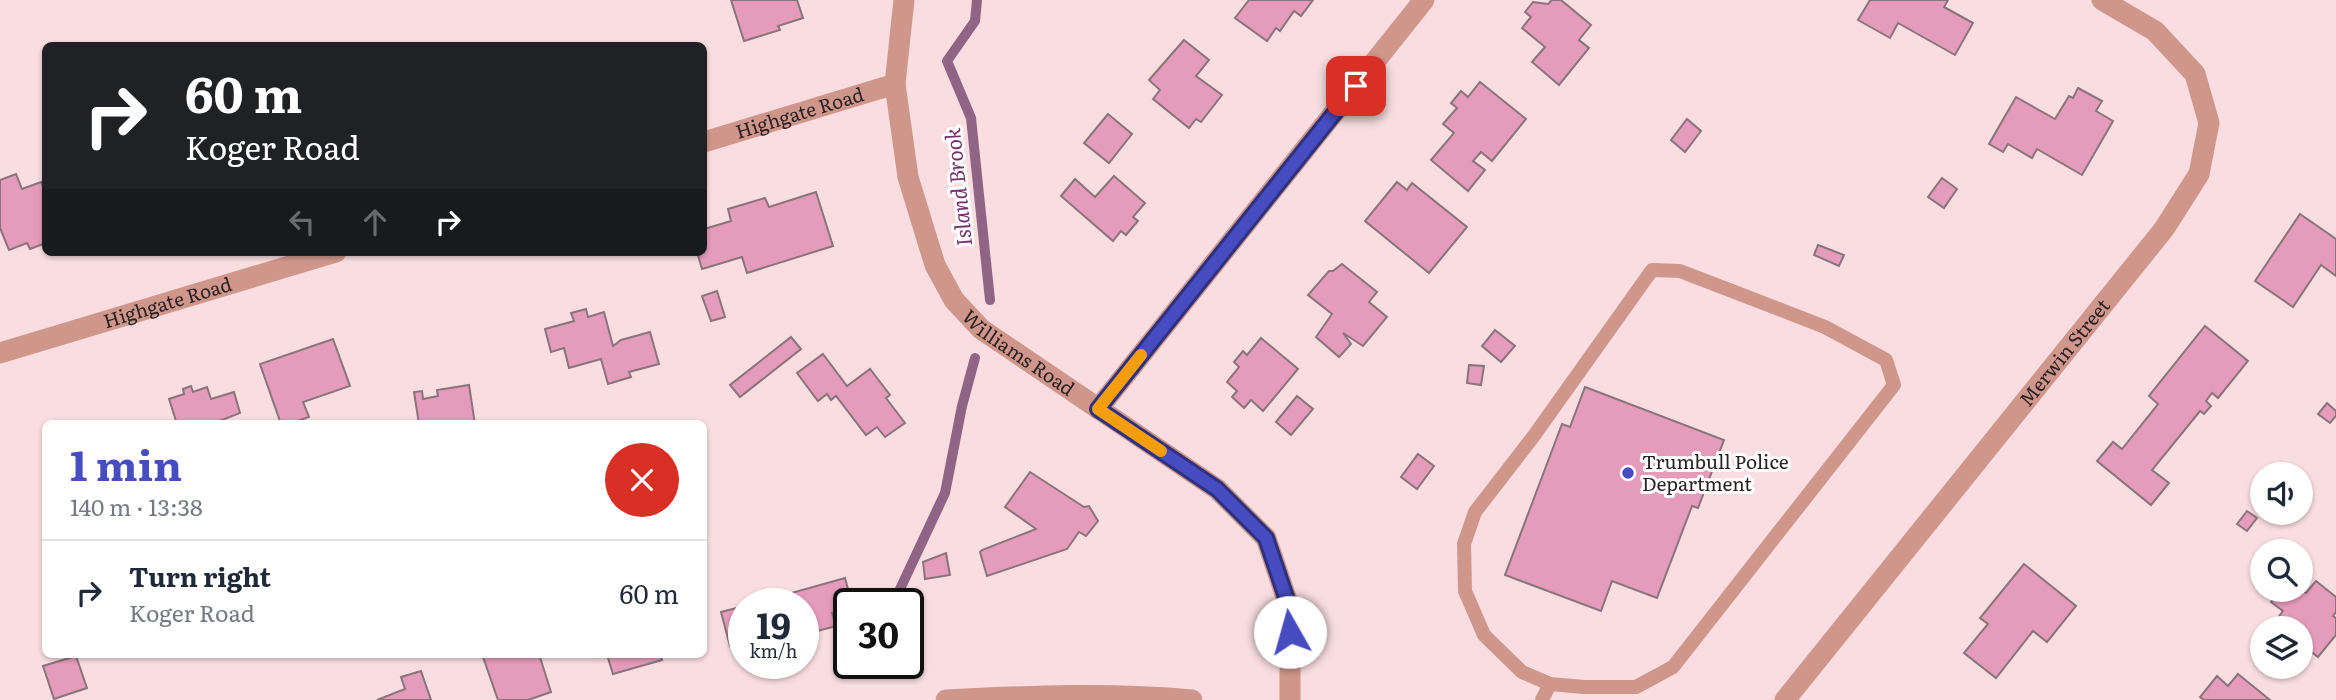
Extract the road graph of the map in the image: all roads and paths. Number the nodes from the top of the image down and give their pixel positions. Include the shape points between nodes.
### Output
1 (904, 0) edge
2 (1424, 0) edge
3 (2102, 0) edge
4 (895, 84) junction
5 (707, 141) edge
6 (322, 256) edge
7 (0, 353) edge
8 (1098, 409) junction
9 (1550, 684) junction
10 (946, 700) edge
11 (1192, 700) edge
12 (1290, 700) edge
13 (1542, 700) edge
14 (1785, 700) edge

1 - 4 street, Williams Road
2 - 8 street
3 - 14 street, Merwin Street via 2155,31 2195,74 2209,123 2199,174 2164,229
4 - 5 street, Highgate Road
4 - 8 street, Williams Road via 908,177 934,265 954,300 981,330
6 - 7 street, Highgate Road
8 - 12 street, Williams Road via 1217,489 1266,538 1290,609
9 - 9 lane via 1636,687 1673,667 1895,385 1886,360 1825,327 1680,271 1652,270 1475,512 1464,544 1465,591 1484,635 1522,672
9 - 13 lane
10 - 11 street via 1144,695

